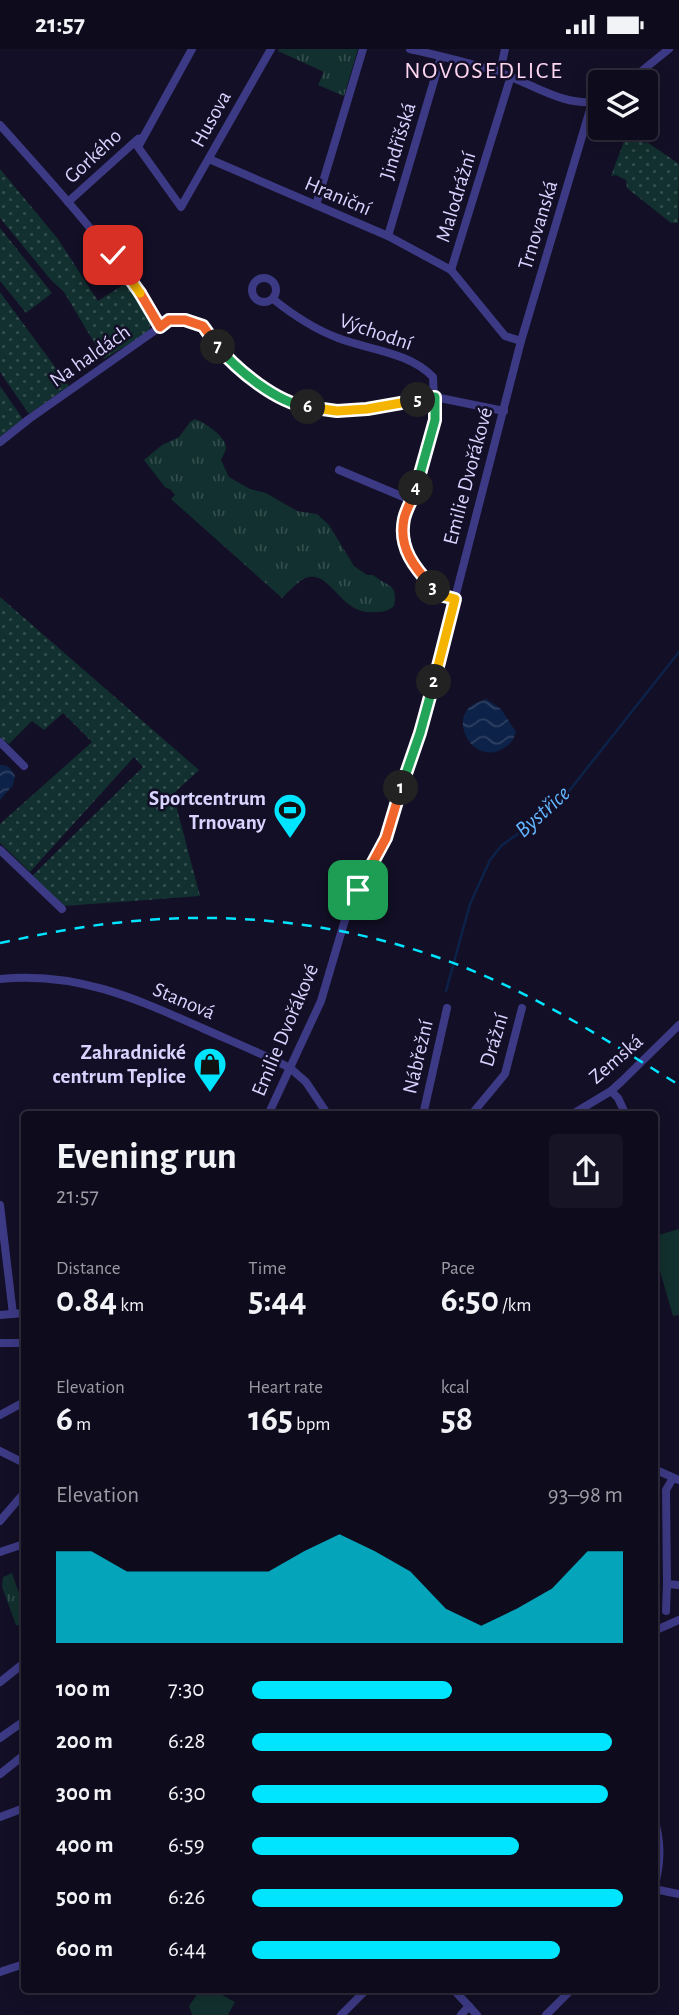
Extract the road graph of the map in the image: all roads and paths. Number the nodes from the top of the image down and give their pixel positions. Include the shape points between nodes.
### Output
1 (192, 49) edge
2 (271, 49) edge
3 (363, 49) edge
4 (410, 49) edge
5 (505, 49) edge
6 (669, 49) edge
7 (441, 57) junction
8 (643, 70) edge
9 (500, 72) junction
10 (511, 76) junction
11 (588, 104) edge
12 (0, 125) edge
13 (588, 127) edge
14 (142, 138) junction
15 (209, 159) junction
16 (68, 202) junction
17 (316, 205) junction
18 (181, 207) joint
19 (388, 236) junction
20 (451, 271) junction
21 (273, 299) dead end
22 (160, 327) junction
23 (521, 341) junction
24 (517, 357) joint
25 (435, 397) junction
26 (504, 411) junction
27 (0, 442) edge
28 (339, 470) dead end
29 (413, 501) junction
30 (455, 599) junction
31 (0, 742) edge
32 (24, 766) dead end
33 (0, 850) edge
34 (62, 909) dead end
35 (0, 979) edge
36 (447, 1008) dead end
37 (522, 1008) dead end
38 (679, 1025) edge
39 (290, 1068) junction
40 (611, 1091) junction
41 (270, 1111) edge
42 (325, 1111) edge
43 (424, 1111) edge
44 (474, 1111) edge
45 (578, 1111) edge
46 (624, 1111) edge
47 (0, 1205) edge
48 (21, 1313) edge
49 (13, 1314) junction
50 (0, 1315) edge
51 (0, 1343) edge
52 (21, 1343) edge
53 (21, 1404) edge
54 (0, 1415) edge
55 (0, 1451) edge
56 (21, 1462) edge
57 (658, 1471) edge
58 (676, 1479) edge
59 (21, 1496) edge
60 (0, 1521) edge
61 (21, 1544) edge
62 (0, 1552) edge
63 (667, 1584) junction
64 (679, 1585) edge
65 (666, 1611) dead end
66 (679, 1620) edge
67 (658, 1629) edge
68 (21, 1665) edge
69 (0, 1682) edge
70 (21, 1723) edge
71 (0, 1738) edge
72 (21, 1757) edge
73 (0, 1773) edge
74 (21, 1809) edge
75 (0, 1817) edge
76 (658, 1833) edge
77 (658, 1875) edge
78 (658, 1889) edge
79 (679, 1894) edge
80 (21, 1964) edge
81 (0, 1972) edge
82 (363, 1993) edge
83 (457, 1993) edge
84 (568, 1993) edge
85 (469, 2006) junction
86 (341, 2015) edge
87 (461, 2015) edge
88 (477, 2015) edge
89 (546, 2015) edge

1 - 14 street, Gorkého
2 - 15 street, Husova
3 - 17 street
4 - 7 street
5 - 9 street
6 - 8 street
7 - 9 street
7 - 19 street, Jindřišská
9 - 10 street
10 - 11 street via 564,99
10 - 20 street, Malodrážní
12 - 16 street, Na haldách
13 - 23 street, Trnovanská
14 - 16 street, Gorkého
14 - 18 street, Gorkého via 138,147
15 - 17 street, Hraniční
15 - 18 street, Husova
16 - 22 street, Na haldách via 113,255
17 - 19 street, Hraniční
19 - 20 street, Hraniční
20 - 23 street, Malodrážní via 505,336
21 - 25 street, Východní via 317,330 424,367 433,377
22 - 25 street via 169,320 203,326 237,368 271,393 302,407 367,409
22 - 27 street, Na haldách
23 - 24 street, Trnovanská
24 - 26 street, Emilie Dvořákové
25 - 26 street
25 - 29 street, Východní via 435,420
26 - 30 street, Emilie Dvořákové
28 - 29 street
29 - 30 street, Východní via 404,517 408,555 434,589
30 - 39 street, Emilie Dvořákové via 393,819 347,914 321,1001
31 - 32 street
33 - 34 street
35 - 39 street, Stanová via 58,978 119,992
36 - 43 street, Nábřežní
37 - 44 street, Drážní via 505,1074
38 - 40 street, Zemská
39 - 41 street, Emilie Dvořákové
39 - 42 street, Stanová
40 - 45 street, Zemská
40 - 46 street
47 - 49 street
48 - 49 street
49 - 50 street
51 - 52 street
53 - 54 street
55 - 56 street
57 - 58 street
58 - 63 street via 666,1490
59 - 60 street
61 - 62 street
63 - 64 street
63 - 65 street
66 - 67 street
68 - 69 street
70 - 71 street
72 - 73 street
74 - 75 street
76 - 77 street
78 - 79 street
80 - 81 street
82 - 86 street
83 - 85 street
84 - 89 street
85 - 87 street
85 - 88 street

